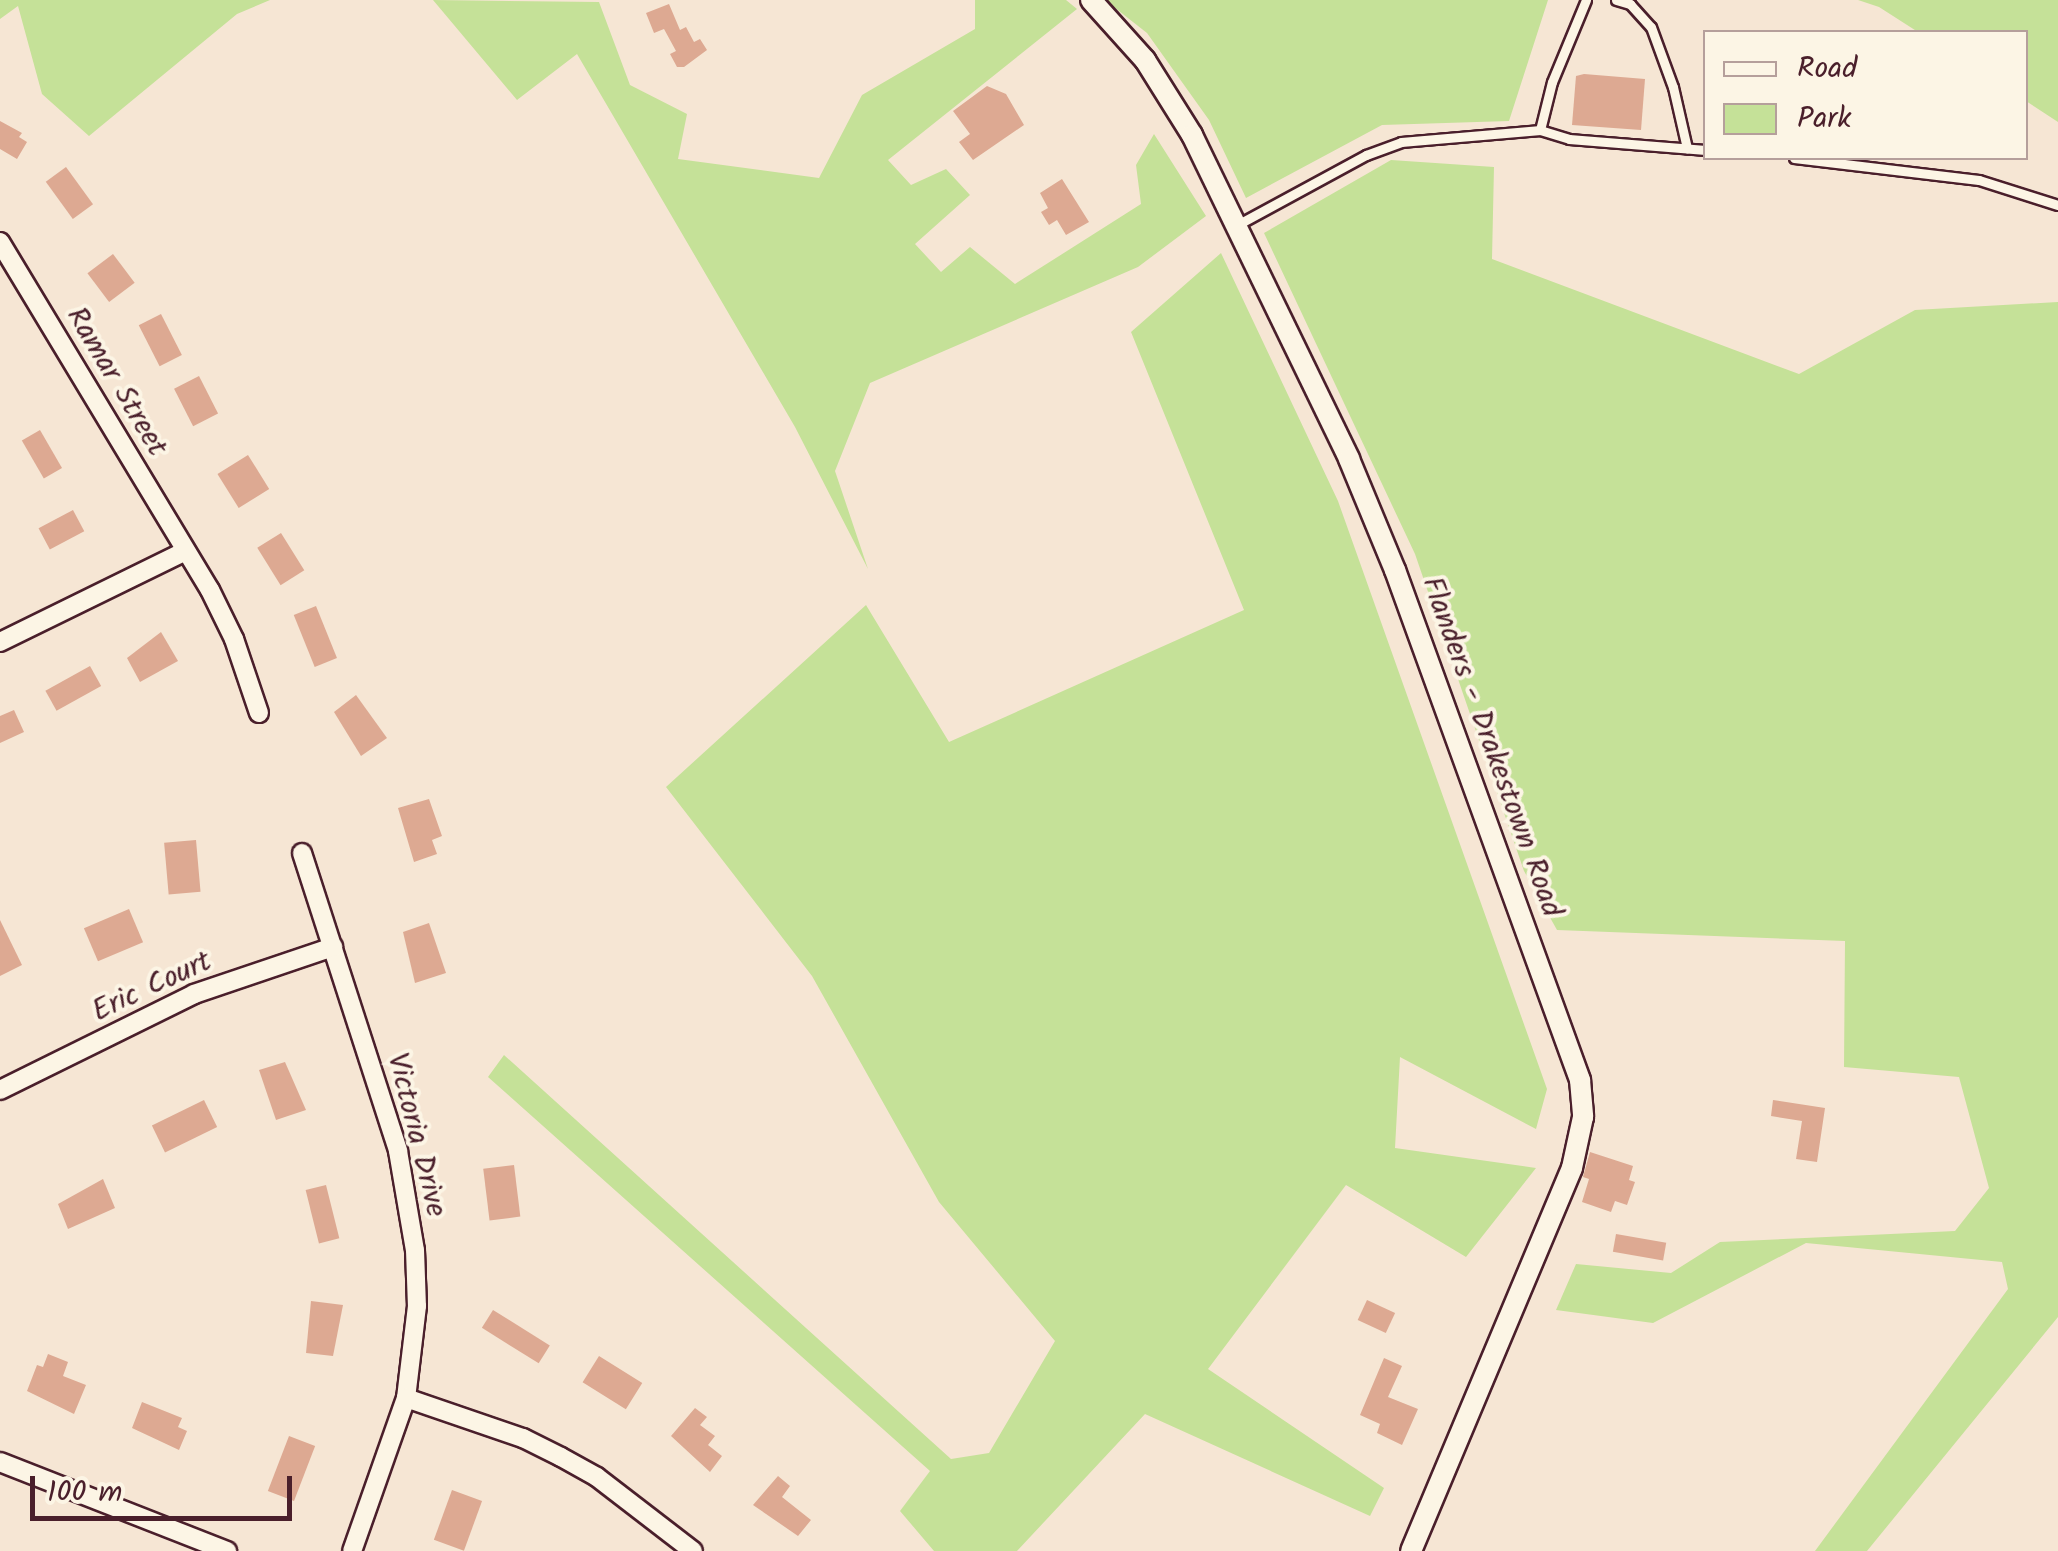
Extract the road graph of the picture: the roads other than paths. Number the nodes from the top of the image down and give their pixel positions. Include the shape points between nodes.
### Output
1 (1091, 0) edge
2 (1586, 0) edge
3 (1616, 0) edge
4 (1540, 130) junction
5 (1687, 148) junction
6 (1703, 150) edge
7 (1811, 160) edge
8 (2058, 205) edge
9 (1237, 225) junction
10 (0, 242) edge
11 (186, 550) junction
12 (0, 642) edge
13 (259, 713) dead end
14 (302, 853) dead end
15 (333, 947) junction
16 (0, 1090) edge
17 (406, 1398) junction
18 (0, 1462) edge
19 (226, 1551) edge
20 (352, 1551) edge
21 (693, 1551) edge
22 (1411, 1551) edge

1 - 9 street, Flanders - Drakestown Road via 1168,93
2 - 4 lane
3 - 5 lane via 1630,4 1651,27
4 - 5 lane via 1569,140
4 - 9 lane via 1383,147
5 - 6 lane
7 - 8 lane via 1979,180
9 - 22 street, Flanders - Drakestown Road via 1377,522 1583,1094 1581,1138 1567,1181
10 - 11 street, Ramar Street
11 - 12 street
11 - 13 street, Ramar Street via 222,612
14 - 15 street, Victoria Drive
15 - 16 street, Eric Court via 194,994
15 - 17 street, Victoria Drive via 398,1151 412,1220 417,1306
17 - 20 street, Victoria Drive
17 - 21 street via 561,1457
18 - 19 street

